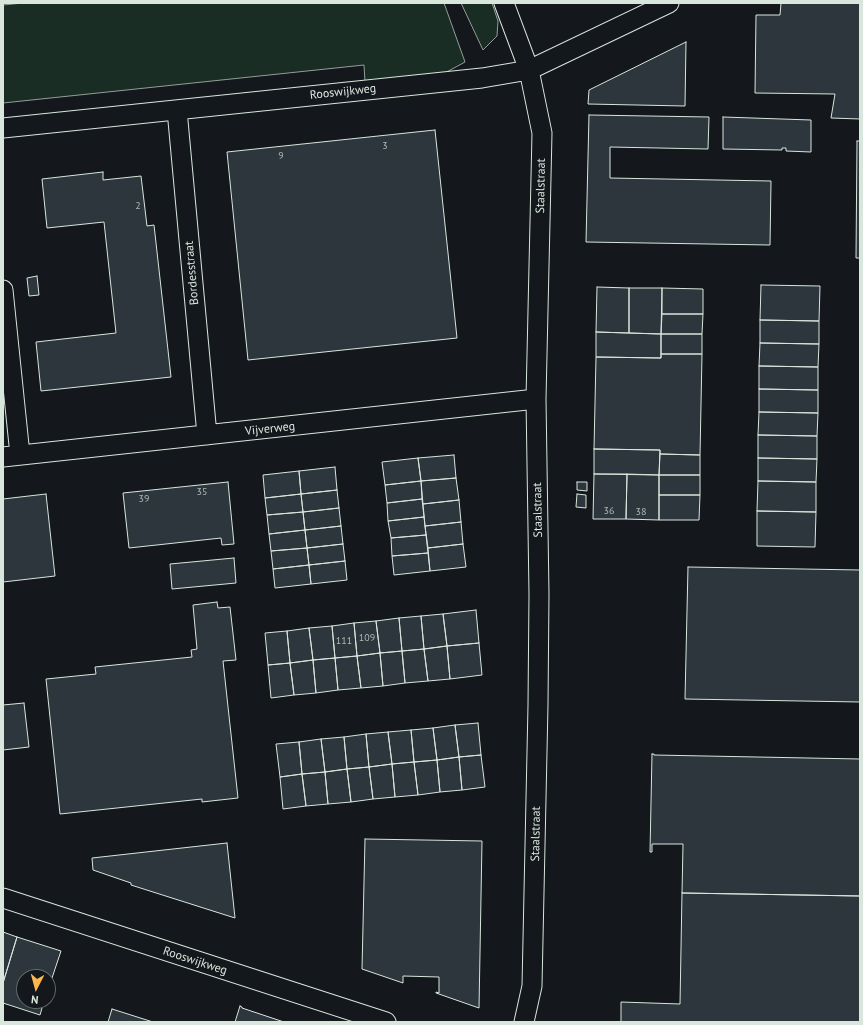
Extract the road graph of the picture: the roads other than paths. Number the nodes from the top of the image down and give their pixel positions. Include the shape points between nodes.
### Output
1 (504, 3) edge
2 (669, 3) edge
3 (529, 70) junction
4 (177, 110) junction
5 (3, 128) edge
6 (3, 290) edge
7 (536, 399) junction
8 (207, 435) junction
9 (12, 456) edge
10 (3, 898) edge
11 (386, 1022) edge
12 (524, 1022) edge

1 - 3 street, Staalstraat
2 - 3 street, Rooswijkweg
3 - 4 street, Rooswijkweg via 482,78
3 - 7 street, Staalstraat via 542,133
4 - 5 street, Rooswijkweg
4 - 8 street, Bordesstraat
6 - 9 street
7 - 8 street, Vijverweg
7 - 12 street, Staalstraat via 538,705 532,986
8 - 9 street, Vijverweg
10 - 11 street, Rooswijkweg

